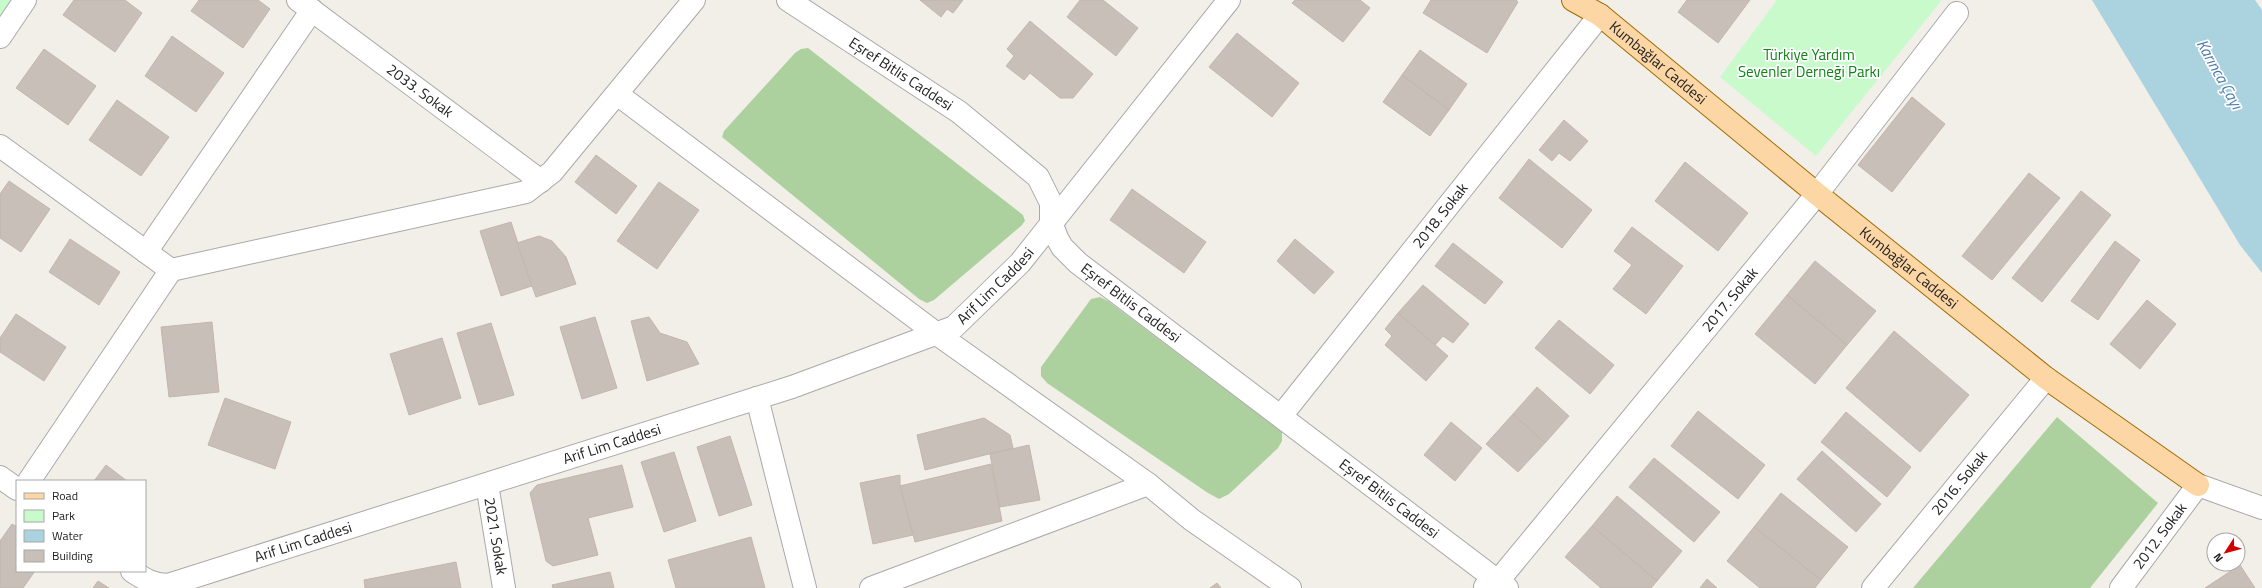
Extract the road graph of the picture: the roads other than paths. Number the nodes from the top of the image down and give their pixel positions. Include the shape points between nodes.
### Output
1 (25, 0) edge
2 (694, 0) edge
3 (788, 0) edge
4 (1229, 0) edge
5 (1573, 0) edge
6 (305, 5) edge
7 (1957, 12) dead end
8 (1600, 15) junction
9 (0, 38) edge
10 (617, 94) junction
11 (0, 146) edge
12 (541, 181) junction
13 (1817, 194) junction
14 (1052, 222) junction
15 (146, 252) junction
16 (171, 270) junction
17 (937, 334) junction
18 (2046, 378) junction
19 (757, 398) junction
20 (1281, 416) junction
21 (0, 477) edge
22 (31, 480) edge
23 (487, 484) junction
24 (1148, 484) junction
25 (2198, 485) junction
26 (16, 488) edge
27 (2262, 508) edge
28 (133, 572) edge
29 (1496, 586) edge
30 (504, 588) edge
31 (805, 588) edge
32 (871, 588) edge
33 (1290, 588) edge
34 (1873, 588) edge
35 (2121, 588) edge

1 - 9 street
2 - 10 street
3 - 14 street, Eşref Bitlis Caddesi via 959,112 1038,177 1051,203
4 - 14 street, Arif Lim Caddesi
5 - 8 main road, Kumbağlar Caddesi
6 - 12 street, 2033. Sokak
6 - 15 street
7 - 13 street, 2017. Sokak
8 - 13 main road, Kumbağlar Caddesi
8 - 20 street, 2018. Sokak
10 - 12 street via 552,172
10 - 17 street
11 - 15 street
12 - 16 street via 526,192
13 - 18 main road, Kumbağlar Caddesi
13 - 29 street, 2017. Sokak
14 - 17 street, Arif Lim Caddesi via 1020,263 954,327
14 - 20 street, Eşref Bitlis Caddesi via 1062,247 1078,263
15 - 16 street
16 - 22 street
17 - 19 street, Arif Lim Caddesi
17 - 24 street
18 - 25 main road, Kumbağlar Caddesi
18 - 34 street, 2016. Sokak
19 - 23 street, Arif Lim Caddesi
19 - 31 street
20 - 29 street, Eşref Bitlis Caddesi
21 - 26 street
23 - 28 street, Arif Lim Caddesi via 168,585 146,581
23 - 30 street, 2021. Sokak
24 - 32 street
24 - 33 street via 1192,520
25 - 27 street, Kumbağlar Caddesi
25 - 35 street, 2012. Sokak

